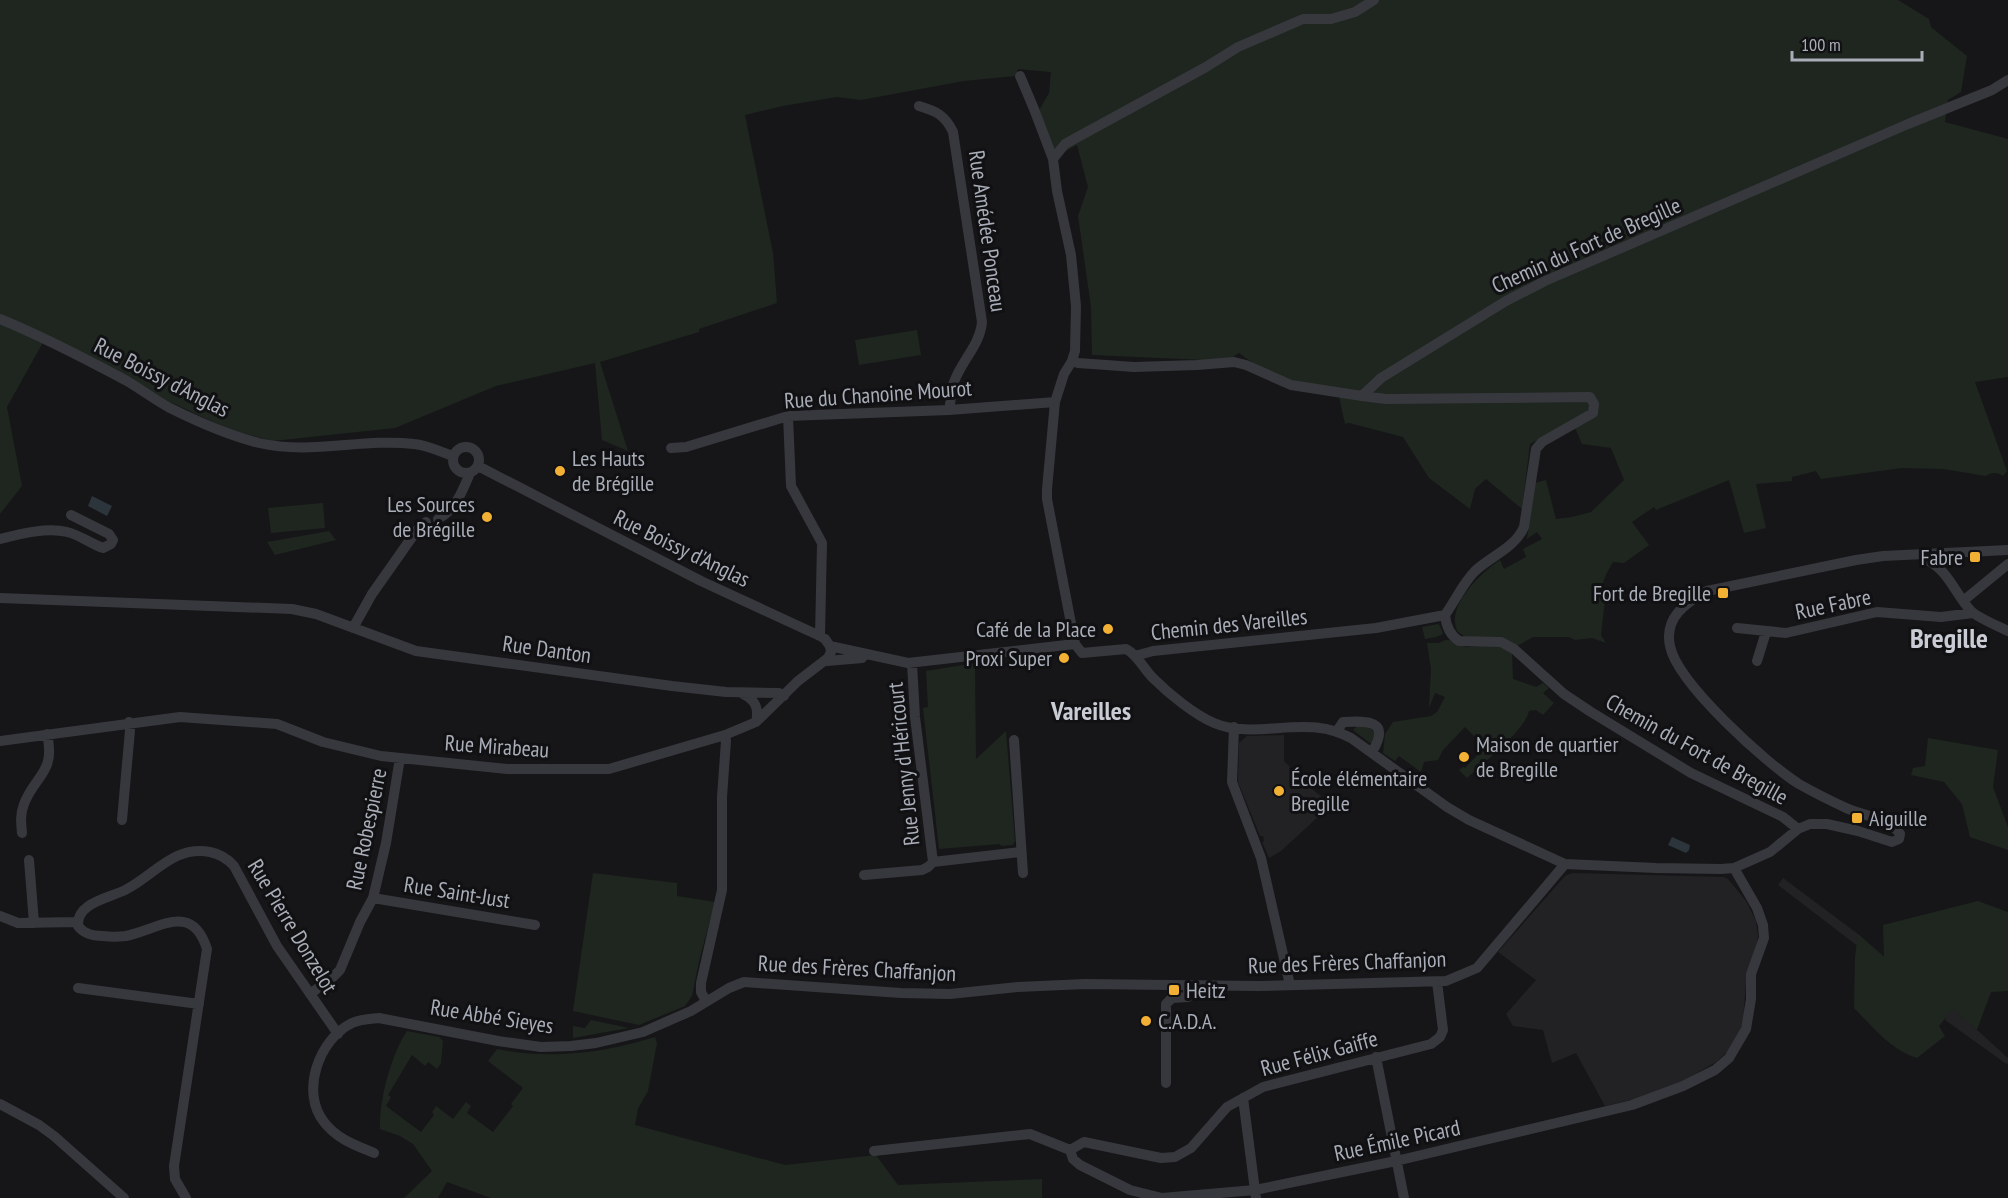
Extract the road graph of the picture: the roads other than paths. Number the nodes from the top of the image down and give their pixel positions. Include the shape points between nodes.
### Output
1 (1374, 0) edge
2 (1020, 76) dead end
3 (2008, 80) edge
4 (918, 106) dead end
5 (1053, 159) junction
6 (0, 319) edge
7 (1072, 361) junction
8 (1362, 396) junction
9 (1054, 402) junction
10 (949, 410) junction
11 (788, 416) junction
12 (671, 448) dead end
13 (453, 456) junction
14 (474, 470) junction
15 (71, 514) dead end
16 (438, 519) dead end
17 (426, 522) dead end
18 (0, 539) edge
19 (2008, 550) edge
20 (1929, 561) dead end
21 (2008, 564) edge
22 (0, 598) edge
23 (1963, 601) junction
24 (1973, 613) junction
25 (1445, 615) junction
26 (353, 628) junction
27 (1737, 628) dead end
28 (2008, 631) edge
29 (1766, 632) junction
30 (820, 636) junction
31 (1075, 644) junction
32 (829, 653) junction
33 (1135, 656) junction
34 (1757, 661) dead end
35 (912, 663) junction
36 (740, 693) junction
37 (784, 696) junction
38 (129, 722) junction
39 (756, 722) junction
40 (1234, 727) junction
41 (1337, 732) junction
42 (47, 734) junction
43 (724, 735) junction
44 (1014, 740) dead end
45 (0, 741) edge
46 (1372, 752) junction
47 (400, 758) junction
48 (122, 820) dead end
49 (1798, 829) junction
50 (22, 833) dead end
51 (1021, 852) junction
52 (29, 860) dead end
53 (933, 862) junction
54 (1565, 864) junction
55 (1734, 868) junction
56 (1023, 873) dead end
57 (864, 875) dead end
58 (373, 898) junction
59 (0, 916) edge
60 (78, 922) junction
61 (34, 923) junction
62 (535, 925) dead end
63 (1437, 982) junction
64 (1188, 985) junction
65 (1290, 985) junction
66 (78, 988) dead end
67 (310, 994) junction
68 (706, 1002) junction
69 (199, 1004) junction
70 (643, 1032) joint
71 (338, 1034) junction
72 (1376, 1057) junction
73 (1166, 1083) dead end
74 (1243, 1098) junction
75 (0, 1104) edge
76 (1070, 1150) junction
77 (874, 1151) dead end
78 (374, 1153) dead end
79 (1396, 1161) junction
80 (1256, 1194) edge
81 (124, 1198) edge
82 (186, 1198) edge
83 (1404, 1198) edge

1 - 5 street via 1355,12 1331,19 1303,19 1238,47 1065,144
2 - 5 street
3 - 8 street, Chemin du Fort de Bregille via 1525,291 1381,378
4 - 10 street, Rue Amédée Ponceau via 941,114 953,132 982,322 976,344 954,382
5 - 7 street via 1073,274 1076,306
6 - 13 street, Rue Boissy d'Anglas via 85,359 169,407 241,438 294,448 417,444
7 - 8 street via 1134,367 1234,362 1291,385
7 - 9 street
8 - 25 street via 1590,397 1594,404 1589,416 1539,445 1534,453 1520,537 1473,573
9 - 10 street, Rue du Chanoine Mourot
9 - 31 street via 1047,500
10 - 11 street, Rue du Chanoine Mourot
11 - 12 street, Rue du Chanoine Mourot
11 - 30 street via 790,486 822,543
13 - 14 street via 461,473
13 - 14 street via 461,448 473,449 479,455
14 - 16 street via 457,502
14 - 30 street, Rue Boissy d'Anglas
15 - 18 street via 109,534 111,544 103,549 60,531
17 - 26 street via 372,594
19 - 49 street, Chemin du Fort de Bregille via 1856,560 1707,591 1678,611 1670,627 1669,645 1675,662 1706,702 1798,783 1895,827 1900,834 1892,842 1827,824
20 - 23 street via 1950,580
21 - 23 street
22 - 26 street, Rue Danton via 292,609
23 - 24 street
24 - 28 street
24 - 29 street, Rue Fabre via 1941,617 1877,612 1786,633
25 - 33 street, Chemin des Vareilles via 1376,628
25 - 49 street, Chemin du Fort de Bregille via 1450,632 1459,641 1501,642 1514,649 1564,694 1591,712 1681,767 1783,817
26 - 36 street, Rue Danton via 416,651
27 - 29 street, Rue Fabre
29 - 34 street
30 - 32 street, Rue Boissy d'Anglas via 825,639
31 - 33 street, Chemin des Vareilles via 1082,653 1126,650
31 - 35 street, Chemin des Vareilles
32 - 35 street, Chemin des Vareilles
32 - 37 street, Rue Mirabeau
33 - 40 street via 1153,679 1195,711 1212,722
35 - 53 street, Rue Jenny d'Héricourt
36 - 37 street, Rue Danton
36 - 39 street via 756,705
37 - 39 street, Rue Mirabeau
38 - 42 street, Rue Mirabeau
38 - 47 street, Rue Mirabeau via 180,717 277,724 323,742
38 - 48 street
39 - 43 street, Rue Mirabeau
40 - 41 street via 1319,727
40 - 65 street via 1232,782 1261,858
41 - 46 street
41 - 46 street via 1343,722 1375,724 1379,734
42 - 45 street, Rue Mirabeau
42 - 50 street via 47,767 25,801
43 - 47 street, Rue Mirabeau via 609,769 507,769
43 - 68 street via 722,890 701,983 700,992
44 - 51 street
46 - 54 street via 1469,820
47 - 58 street, Rue Robespierre
49 - 55 street via 1770,852
51 - 53 street, Rue Jenny d'Héricourt
51 - 56 street
52 - 61 street
53 - 57 street, Rue Jenny d'Héricourt via 922,870
54 - 55 street
54 - 63 street, Rue des Frères Chaffanjon via 1478,968
55 - 79 street, Rue Émile Picard via 1761,917 1764,938 1751,974 1746,1029 1729,1058 1683,1086 1632,1105
58 - 62 street, Rue Saint-Just
58 - 67 street, Rue Robespierre via 340,970
59 - 61 street via 18,923
60 - 61 street
60 - 67 street, Rue Pierre Donzelot via 89,906 128,889 176,856 196,851 219,854 234,866 277,946
60 - 69 street via 90,935 112,937 127,936 174,920 195,927 207,949
63 - 65 street, Rue des Frères Chaffanjon
63 - 72 street, Rue Félix Gaiffe via 1443,1030 1440,1037 1431,1044
64 - 65 street, Rue des Frères Chaffanjon
64 - 68 street, Rue des Frères Chaffanjon via 1085,984 950,994 744,982
64 - 73 street via 1188,997 1172,998 1166,1004
66 - 69 street
67 - 71 street, Rue Pierre Donzelot
68 - 70 street, Rue des Frères Chaffanjon
69 - 82 street via 174,1166 175,1179
70 - 71 street, Rue Abbé Sieyes via 596,1043 541,1047 379,1018 350,1024
71 - 78 street via 318,1062 313,1085 316,1108 322,1121 345,1142
72 - 74 street, Rue Félix Gaiffe via 1263,1087
72 - 79 street
74 - 76 street, Rue Félix Gaiffe via 1227,1107 1191,1148 1175,1157 1161,1158 1084,1142
74 - 80 street
75 - 81 street via 54,1136
76 - 77 street, Rue Émile Picard via 1030,1134
76 - 80 street, Rue Émile Picard via 1080,1165 1130,1190 1151,1195
79 - 80 street, Rue Émile Picard
79 - 83 street

